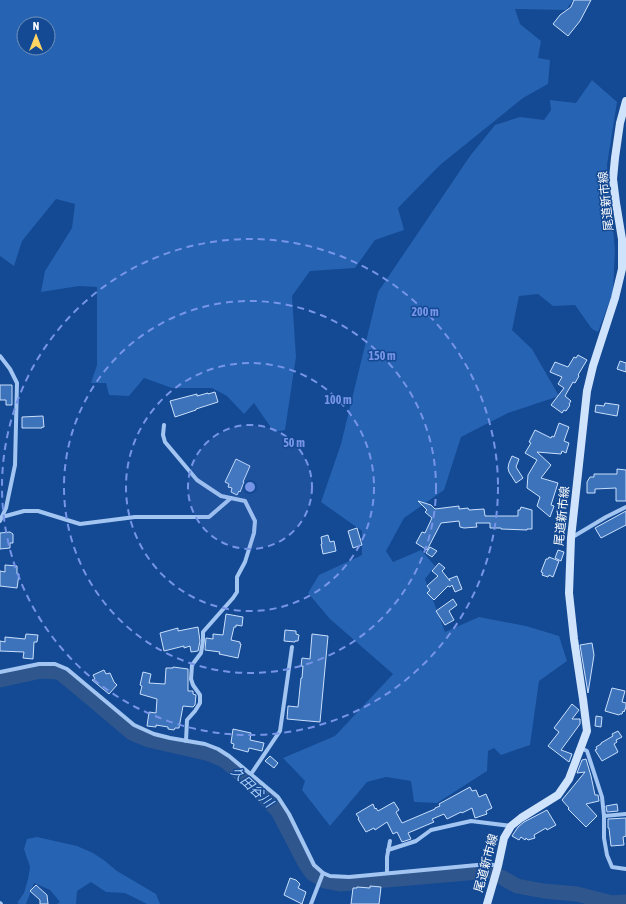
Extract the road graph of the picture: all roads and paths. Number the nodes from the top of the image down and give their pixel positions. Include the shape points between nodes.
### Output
1 (626, 102) edge
2 (0, 356) edge
3 (164, 425) dead end
4 (231, 498) junction
5 (626, 507) edge
6 (1, 519) edge
7 (571, 538) junction
8 (292, 647) dead end
9 (0, 672) edge
10 (186, 740) junction
11 (581, 747) junction
12 (251, 774) junction
13 (626, 814) edge
14 (604, 816) junction
15 (511, 826) junction
16 (390, 841) dead end
17 (388, 850) junction
18 (498, 866) junction
19 (626, 869) edge
20 (387, 873) junction
21 (323, 874) junction
22 (311, 904) edge
23 (488, 904) edge

1 - 7 main road, 尾道新市線 via 620,123 613,179 622,239 622,269 616,298 587,392
2 - 6 street via 17,383 15,465 6,508
3 - 4 street via 165,442 197,480 221,496
4 - 6 street via 209,517 135,517 80,524 38,511 24,511
4 - 10 street via 244,501 255,521 254,534 237,577 237,592 203,632 202,653 192,665 191,679 200,695 200,703 187,720
5 - 7 street
7 - 11 main road, 尾道新市線 via 569,593 587,731
8 - 12 street via 280,731
9 - 10 street via 39,664 55,664 67,669 134,725 154,734
10 - 12 street via 218,749
11 - 14 street via 587,751 602,797
11 - 15 main road, 尾道新市線 via 569,779 558,795
12 - 21 street via 278,797 314,865
13 - 14 street
14 - 19 street via 607,855 612,867
15 - 17 street via 471,821 431,830 416,841
15 - 18 main road, 尾道新市線 via 504,838
16 - 17 street
17 - 20 street
18 - 20 street via 488,864
18 - 23 main road, 尾道新市線
20 - 21 street via 349,877
21 - 22 street

